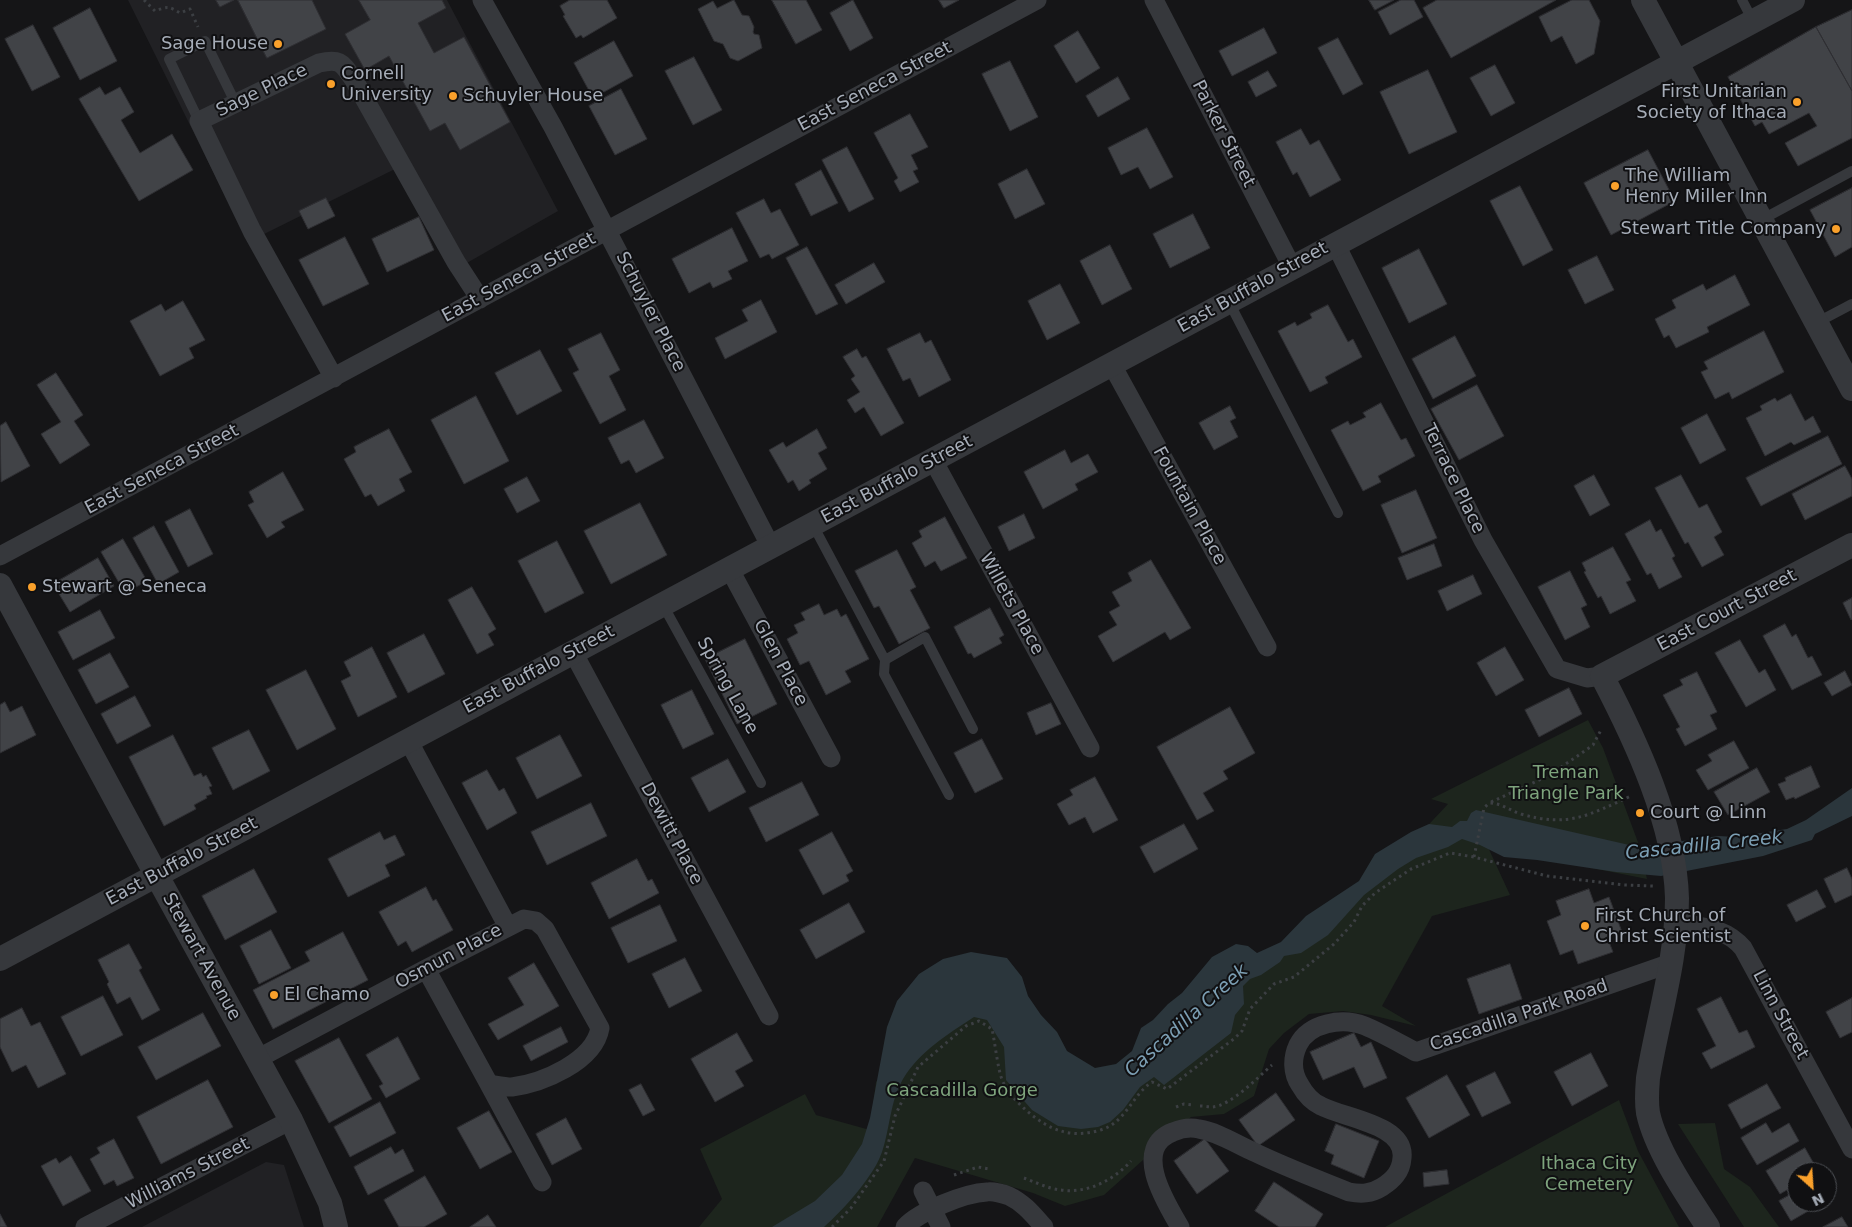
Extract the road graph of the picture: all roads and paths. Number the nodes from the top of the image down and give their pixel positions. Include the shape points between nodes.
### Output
1 (144, 0) edge
2 (482, 0) edge
3 (1037, 0) edge
4 (1154, 0) edge
5 (1643, 0) edge
6 (1742, 0) edge
7 (1793, 0) edge
8 (1753, 21) junction
9 (205, 41) junction
10 (1677, 61) junction
11 (236, 104) junction
12 (199, 121) junction
13 (1852, 171) edge
14 (1761, 220) junction
15 (607, 230) junction
16 (1335, 243) junction
17 (1292, 267) junction
18 (480, 299) junction
19 (1229, 302) junction
20 (1852, 304) edge
21 (1816, 323) junction
22 (1112, 365) junction
23 (334, 378) junction
24 (1852, 389) edge
25 (933, 460) junction
26 (1338, 513) dead end
27 (813, 524) junction
28 (1852, 545) edge
29 (771, 547) junction
30 (0, 556) edge
31 (729, 568) junction
32 (0, 585) edge
33 (663, 604) junction
34 (1267, 647) dead end
35 (573, 652) junction
36 (885, 660) junction
37 (1602, 676) junction
38 (973, 729) dead end
39 (1601, 730) dead end
40 (408, 740) junction
41 (1090, 748) dead end
42 (831, 758) dead end
43 (761, 783) dead end
44 (1636, 794) dead end
45 (949, 795) dead end
46 (1488, 803) junction
47 (1474, 857) junction
48 (157, 876) junction
49 (1664, 883) junction
50 (1676, 922) junction
51 (508, 927) junction
52 (0, 960) edge
53 (1671, 963) junction
54 (426, 969) junction
55 (769, 1016) dead end
56 (257, 1059) junction
57 (1273, 1064) dead end
58 (489, 1084) junction
59 (1169, 1110) dead end
60 (292, 1120) junction
61 (1852, 1149) edge
62 (1136, 1156) dead end
63 (996, 1170) dead end
64 (1024, 1178) dead end
65 (542, 1182) dead end
66 (923, 1191) joint
67 (932, 1209) junction
68 (85, 1227) edge
69 (336, 1227) edge
70 (832, 1227) edge
71 (905, 1227) edge
72 (941, 1227) edge
73 (1044, 1227) edge
74 (1180, 1227) edge
75 (1708, 1227) edge

1 - 9 path via 155,11 167,7 180,13 190,9
2 - 15 street, Schuyler Place
3 - 15 street, East Seneca Street
4 - 17 street, Parker Street
5 - 10 street
6 - 8 lane
7 - 8 street, East Buffalo Street
8 - 10 street, East Buffalo Street
9 - 11 lane
9 - 12 lane via 169,59
10 - 14 street
10 - 16 street, East Buffalo Street
11 - 12 street, Sage Place
11 - 18 street, Sage Place via 319,63 333,60 343,65
12 - 23 street, Sage Place via 252,231
13 - 14 lane
14 - 21 street
15 - 18 street, East Seneca Street
15 - 29 street, Schuyler Place
16 - 17 street, East Buffalo Street
16 - 37 street, Terrace Place via 1483,540 1557,669 1587,678
17 - 19 street, East Buffalo Street
18 - 23 street, East Seneca Street
19 - 22 street, East Buffalo Street
19 - 26 lane
20 - 21 lane
21 - 24 street
22 - 25 street, East Buffalo Street
22 - 34 street, Fountain Place
23 - 30 street, East Seneca Street
25 - 27 street, East Buffalo Street
25 - 41 street, Willets Place
27 - 29 street, East Buffalo Street
27 - 36 lane
28 - 37 street, East Court Street
29 - 31 street, East Buffalo Street
31 - 33 street, East Buffalo Street
31 - 42 street, Glen Place
32 - 48 street, Stewart Avenue
33 - 35 street, East Buffalo Street
33 - 43 lane, Spring Lane
35 - 40 street, East Buffalo Street
35 - 55 street, Dewitt Place
36 - 38 lane via 926,637
36 - 45 lane via 884,674
37 - 49 street via 1620,710 1652,788 1668,837
39 - 46 path via 1593,745 1548,776
40 - 48 street, East Buffalo Street
40 - 51 street, Osmun Place
44 - 46 path via 1588,816 1554,821 1519,814 1498,803
46 - 47 path via 1484,808
47 - 49 path via 1547,876 1624,885
47 - 70 path via 1450,854 1411,869 1375,893 1334,944 1294,977 1274,984 1256,1002 1242,1031 1235,1038 1167,1089 1152,1082 1143,1088 1124,1114 1099,1131 1062,1132 1030,1113 1003,1082 992,1029 979,1021 966,1026 918,1067 895,1116 884,1161
48 - 52 street, East Buffalo Street
48 - 56 street, Stewart Avenue
49 - 50 street
50 - 53 street
50 - 61 street, Linn Street via 1720,931 1730,935 1743,948
51 - 54 street, Osmun Place
51 - 58 street via 524,919 536,921 545,929 600,1028 586,1055 561,1070 536,1082 510,1087
53 - 74 street, Cascadilla Park Road via 1416,1052 1364,1025 1346,1022 1314,1028 1302,1037 1294,1054 1294,1071 1299,1084 1322,1107 1377,1126 1394,1136 1403,1151 1401,1168 1392,1181 1378,1190 1364,1194 1349,1192 1226,1138 1198,1128 1181,1129 1166,1135 1156,1146 1152,1162 1158,1185
53 - 75 street via 1648,1078 1648,1114 1667,1160
54 - 56 street, Osmun Place
54 - 58 street
56 - 60 street, Stewart Avenue
57 - 59 path via 1228,1101 1213,1107 1184,1104
58 - 65 street
60 - 68 street, Williams Street
60 - 69 street, Stewart Avenue via 330,1203
62 - 64 path via 1111,1178 1091,1189 1061,1190
63 - 66 path via 978,1167
66 - 67 street
67 - 71 street
67 - 72 street
67 - 73 street via 987,1192 1009,1196 1026,1206

